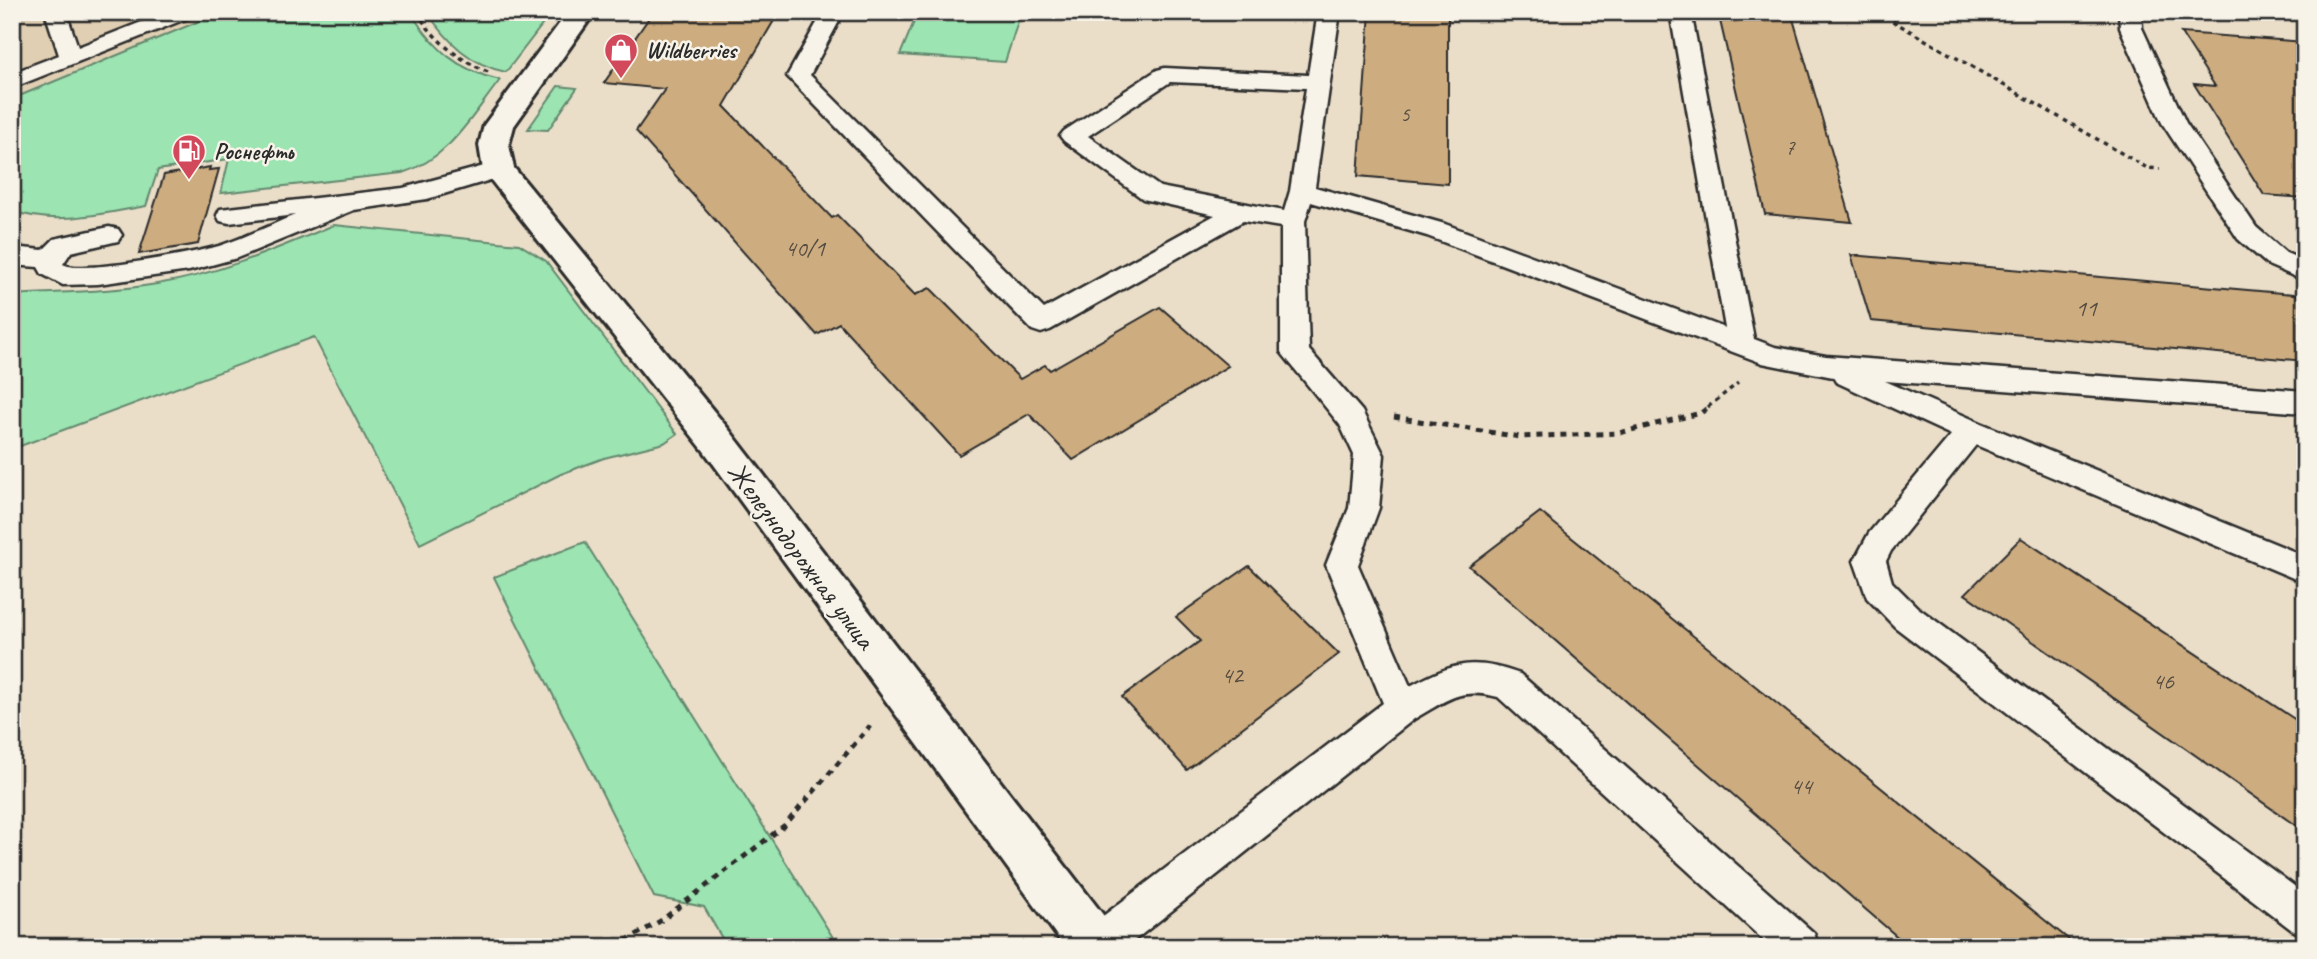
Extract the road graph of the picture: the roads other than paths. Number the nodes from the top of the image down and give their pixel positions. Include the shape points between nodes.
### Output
1 (55, 12) edge
2 (186, 12) edge
3 (582, 12) edge
4 (834, 12) edge
5 (1329, 12) edge
6 (1680, 12) edge
7 (2130, 12) edge
8 (70, 56) junction
9 (12, 81) edge
10 (1317, 82) junction
11 (499, 170) junction
12 (1302, 191) junction
13 (349, 203) junction
14 (1239, 212) junction
15 (229, 215) dead end
16 (1293, 221) junction
17 (109, 235) dead end
18 (12, 256) edge
19 (49, 259) junction
20 (2305, 272) edge
21 (1742, 345) junction
22 (1826, 366) junction
23 (2305, 402) edge
24 (1971, 431) junction
25 (2305, 569) edge
26 (1402, 708) junction
27 (2305, 917) edge
28 (1096, 946) edge
29 (1800, 947) edge

1 - 8 lane
2 - 8 lane
3 - 11 street via 499,125 494,145
4 - 14 lane via 799,76 1041,323
5 - 10 lane
6 - 21 lane
7 - 20 lane via 2131,27 2174,123 2247,233 2277,259
8 - 9 lane
10 - 12 lane
10 - 14 lane via 1165,75 1072,136 1152,193
11 - 13 lane via 426,191
11 - 28 street, Железнодорожная улица via 717,441
12 - 16 lane
12 - 21 lane via 1436,230
13 - 15 lane
13 - 19 lane via 228,252 142,271 62,276 51,268
14 - 16 lane
16 - 26 lane via 1295,352 1352,419 1369,455 1364,509 1342,565
17 - 19 lane via 63,245
18 - 19 lane
21 - 22 lane
22 - 23 lane
22 - 24 lane
24 - 25 lane
24 - 27 lane via 1880,542 1870,561 1878,589 1906,617
26 - 28 lane
26 - 29 lane via 1449,682 1476,677 1508,685

